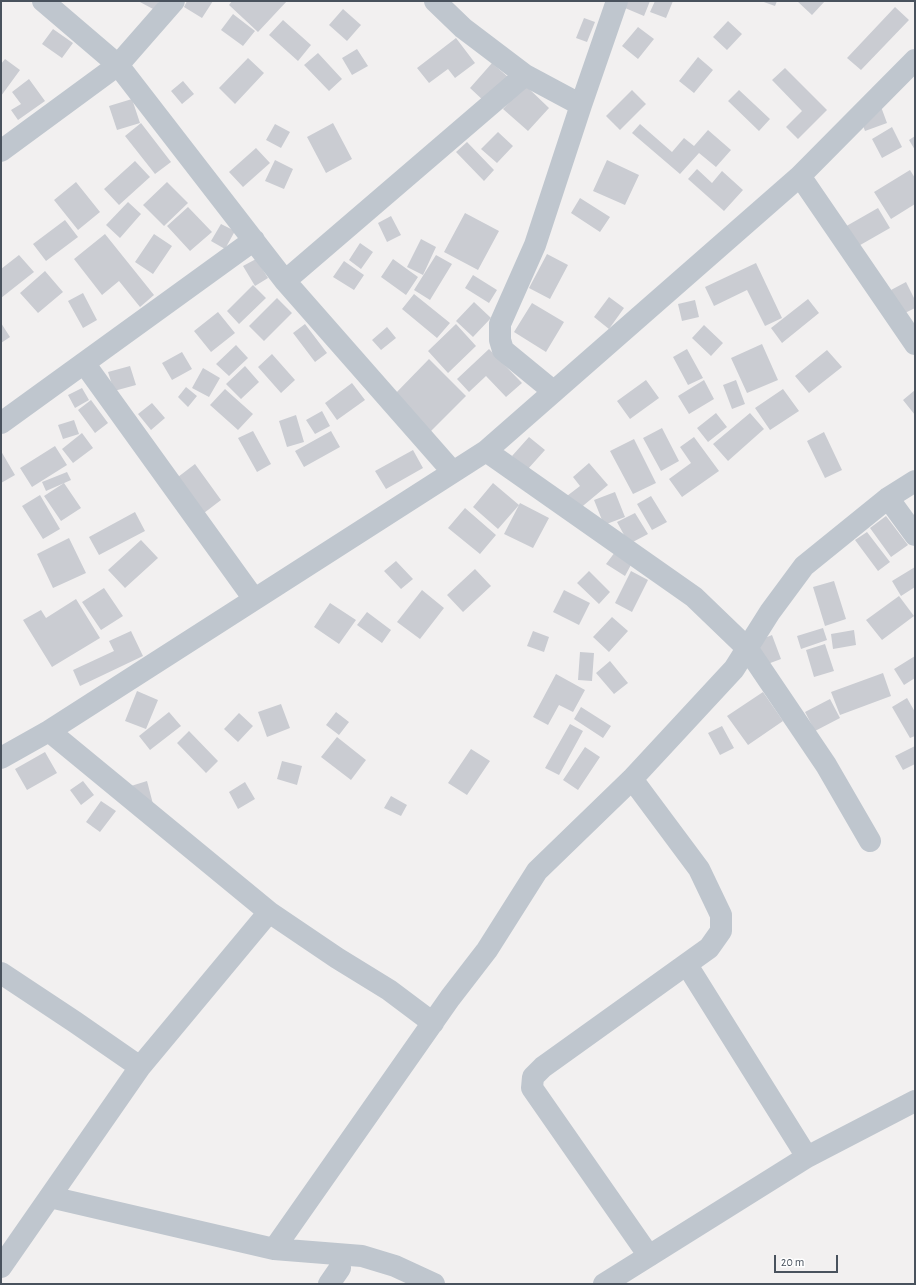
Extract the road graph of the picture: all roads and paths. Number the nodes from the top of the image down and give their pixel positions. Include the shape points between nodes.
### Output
1 (43, 1) edge
2 (174, 1) edge
3 (435, 1) edge
4 (617, 1) edge
5 (915, 60) edge
6 (118, 65) junction
7 (525, 76) junction
8 (581, 105) junction
9 (1, 150) edge
10 (800, 176) junction
11 (254, 240) junction
12 (285, 281) junction
13 (915, 344) edge
14 (84, 363) junction
15 (553, 391) junction
16 (1, 423) edge
17 (486, 450) junction
18 (452, 471) junction
19 (915, 481) edge
20 (888, 498) junction
21 (915, 535) edge
22 (254, 599) junction
23 (747, 648) junction
24 (49, 731) junction
25 (1, 758) edge
26 (632, 779) junction
27 (870, 841) dead end
28 (269, 912) junction
29 (686, 965) junction
30 (1, 973) edge
31 (433, 1023) junction
32 (140, 1068) junction
33 (915, 1102) edge
34 (807, 1157) junction
35 (50, 1197) junction
36 (274, 1249) junction
37 (649, 1256) junction
38 (1, 1267) edge
39 (434, 1284) edge
40 (604, 1284) edge

1 - 6 street
2 - 6 street
3 - 7 street via 463,28
4 - 8 street
5 - 10 street
6 - 9 street
6 - 11 street
7 - 8 street
7 - 12 street
8 - 15 street via 535,245 500,324 503,350
10 - 13 street
10 - 15 street
11 - 12 street
11 - 14 street
12 - 18 street
14 - 16 street
14 - 22 street
15 - 17 street
17 - 18 street
17 - 23 street via 694,597
18 - 22 street
19 - 20 street
20 - 21 street
20 - 23 street via 804,566
22 - 24 street
23 - 26 street via 734,669
23 - 27 street via 826,765
24 - 25 street
24 - 28 street
26 - 29 street via 699,869 720,915 720,931 709,948
26 - 31 street via 537,871 487,950
28 - 31 street via 389,990
28 - 32 street
29 - 34 street
29 - 37 street via 543,1068 534,1077 532,1088
30 - 32 street
31 - 36 street
32 - 35 street
33 - 34 street
34 - 37 street
35 - 36 street
35 - 38 street
36 - 39 street via 362,1256 395,1266
37 - 40 street

